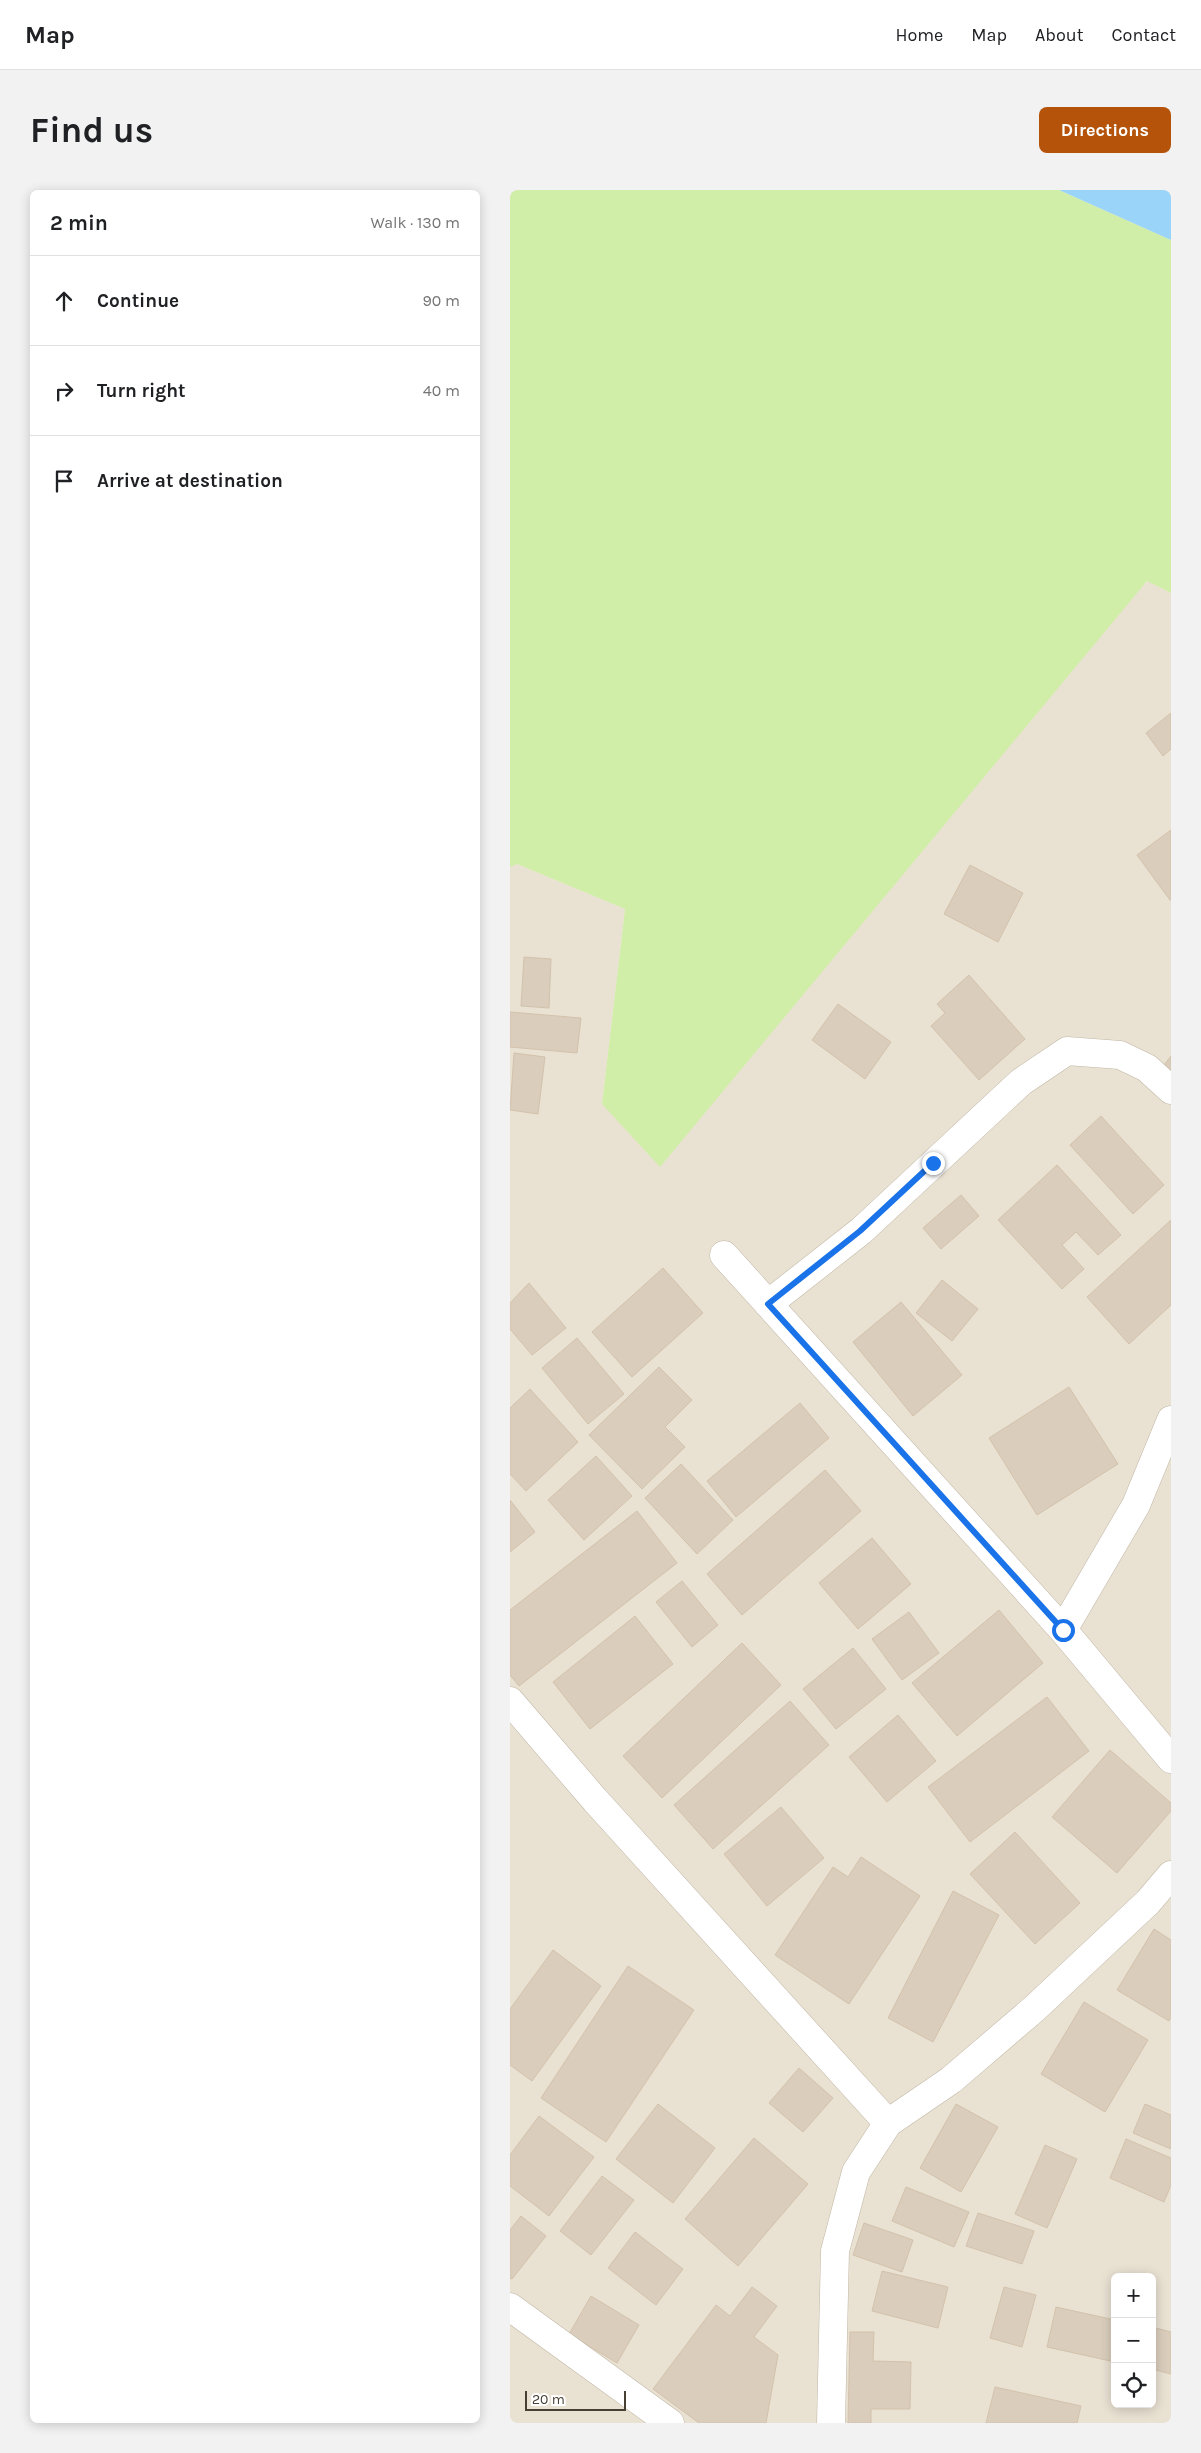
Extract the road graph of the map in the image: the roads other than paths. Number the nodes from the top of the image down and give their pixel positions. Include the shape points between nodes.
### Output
1 (1171, 1090) edge
2 (724, 1254) dead end
3 (768, 1304) junction
4 (1171, 1420) edge
5 (1063, 1630) junction
6 (510, 1701) edge
7 (1171, 1759) edge
8 (1171, 1875) edge
9 (888, 2123) junction
10 (510, 2307) edge
11 (670, 2423) edge
12 (831, 2423) edge

1 - 3 street via 1147,1068 1120,1055 1067,1051 1021,1082 860,1231
2 - 3 street
3 - 5 street
4 - 5 street via 1136,1505
5 - 7 street
6 - 9 street via 595,1800
8 - 9 street via 1148,1902 1035,2008 951,2080
9 - 12 street via 856,2172 835,2251
10 - 11 street

